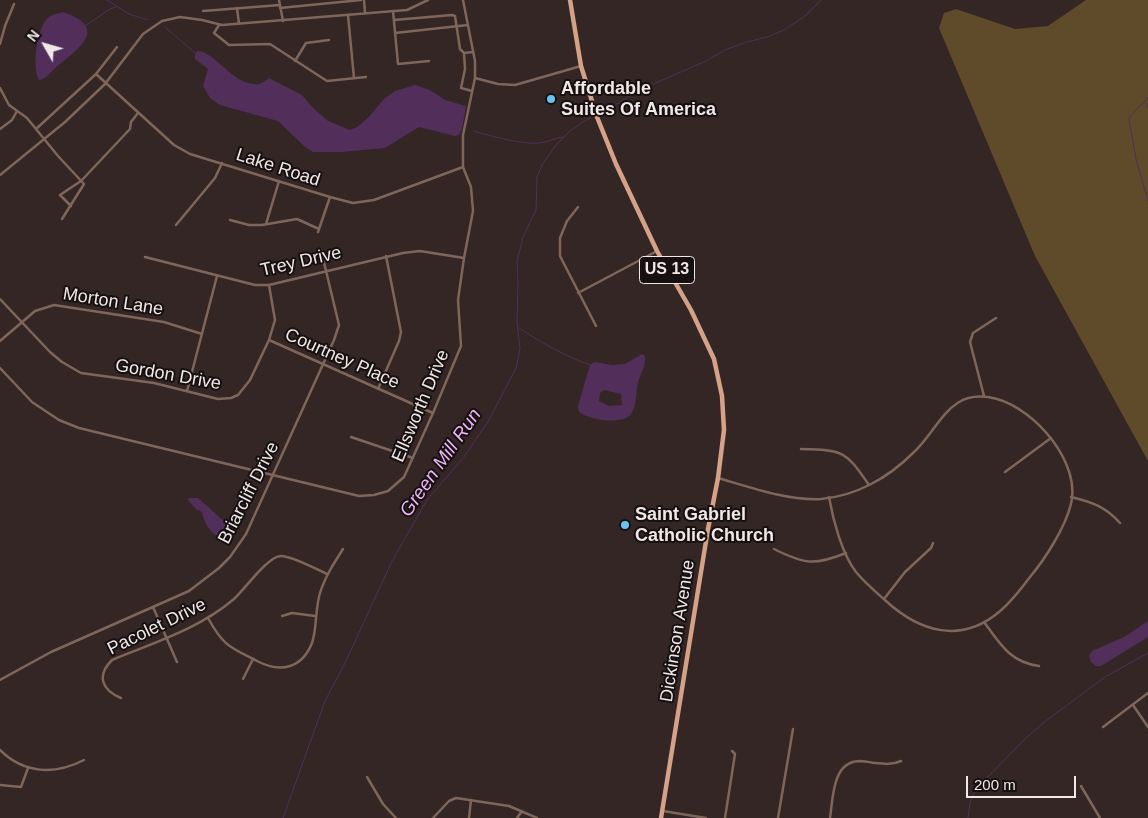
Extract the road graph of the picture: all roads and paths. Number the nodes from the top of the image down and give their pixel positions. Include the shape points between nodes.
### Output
1 (279, 0) edge
2 (362, 0) edge
3 (428, 0) edge
4 (463, 0) edge
5 (570, 0) edge
6 (14, 4) dead end
7 (280, 6) junction
8 (237, 8) junction
9 (203, 11) dead end
10 (393, 11) junction
11 (364, 14) junction
12 (348, 15) junction
13 (394, 20) junction
14 (283, 21) junction
15 (239, 24) junction
16 (219, 25) junction
17 (468, 25) junction
18 (457, 26) junction
19 (395, 33) junction
20 (329, 40) dead end
21 (0, 44) edge
22 (117, 47) dead end
23 (473, 52) junction
24 (464, 53) junction
25 (295, 61) junction
26 (429, 61) dead end
27 (581, 66) junction
28 (96, 74) junction
29 (366, 77) dead end
30 (354, 78) junction
31 (475, 78) junction
32 (105, 84) junction
33 (0, 88) edge
34 (472, 91) junction
35 (17, 112) junction
36 (138, 114) junction
37 (0, 129) edge
38 (36, 130) junction
39 (44, 140) junction
40 (222, 163) junction
41 (463, 167) junction
42 (0, 175) edge
43 (81, 180) junction
44 (280, 181) junction
45 (330, 198) junction
46 (71, 206) junction
47 (578, 207) dead end
48 (62, 219) dead end
49 (230, 220) dead end
50 (266, 224) junction
51 (176, 225) dead end
52 (321, 250) dead end
53 (657, 251) junction
54 (386, 256) junction
55 (145, 257) dead end
56 (464, 258) junction
57 (326, 270) junction
58 (217, 276) junction
59 (269, 285) junction
60 (578, 293) junction
61 (0, 299) edge
62 (996, 318) dead end
63 (21, 322) junction
64 (596, 326) dead end
65 (202, 334) junction
66 (269, 340) junction
67 (0, 341) edge
68 (323, 364) junction
69 (0, 368) edge
70 (378, 389) junction
71 (187, 391) junction
72 (984, 396) junction
73 (433, 413) junction
74 (351, 437) dead end
75 (1051, 438) junction
76 (801, 449) dead end
77 (413, 458) junction
78 (1005, 472) dead end
79 (274, 475) junction
80 (718, 478) junction
81 (870, 485) junction
82 (829, 497) junction
83 (1072, 497) junction
84 (1120, 524) dead end
85 (933, 543) dead end
86 (343, 549) dead end
87 (774, 549) dead end
88 (846, 553) junction
89 (327, 574) junction
90 (884, 599) junction
91 (153, 607) junction
92 (282, 616) dead end
93 (315, 616) junction
94 (208, 618) junction
95 (984, 622) junction
96 (166, 638) junction
97 (253, 659) junction
98 (177, 662) dead end
99 (1039, 666) dead end
100 (243, 679) dead end
101 (0, 680) edge
102 (1148, 693) edge
103 (121, 698) dead end
104 (1133, 705) junction
105 (1148, 726) edge
106 (1103, 727) dead end
107 (792, 729) dead end
108 (0, 750) edge
109 (732, 751) dead end
110 (84, 760) dead end
111 (901, 761) dead end
112 (28, 768) junction
113 (367, 777) dead end
114 (0, 785) edge
115 (1080, 786) dead end
116 (471, 800) junction
117 (522, 811) junction
118 (662, 811) junction
119 (396, 818) edge
120 (433, 818) edge
121 (469, 818) edge
122 (517, 818) edge
123 (537, 818) edge
124 (661, 818) edge
125 (706, 818) edge
126 (725, 818) edge
127 (778, 818) edge
128 (830, 818) edge
129 (1100, 818) edge

1 - 7 street
2 - 7 street
2 - 11 street
3 - 10 street via 407,10
4 - 17 street, Ellsworth Drive
5 - 27 main road, Dickinson Avenue / US 13
6 - 21 street
7 - 8 street
7 - 14 street
8 - 9 street
8 - 15 street
10 - 11 street
10 - 13 street
11 - 12 street
12 - 14 street
12 - 30 street
13 - 18 street via 452,15
13 - 19 street
14 - 15 street
15 - 16 street
16 - 25 street via 214,33 229,45 266,43
16 - 32 street via 180,17 162,21 143,34
17 - 18 street
17 - 23 street, Ellsworth Drive
18 - 19 street
18 - 24 street via 460,49
19 - 26 street via 398,64
20 - 25 street via 306,43
22 - 28 street
23 - 24 street
23 - 31 street, Ellsworth Drive
24 - 34 street via 461,88
25 - 30 street via 324,80
27 - 31 street via 515,85
27 - 53 main road, Dickinson Avenue / US 13 via 616,164
28 - 32 street, Lake Road
28 - 38 street
29 - 30 street
31 - 34 street, Ellsworth Drive
32 - 36 street, Lake Road
32 - 39 street
33 - 35 street
34 - 41 street, Ellsworth Drive via 463,135
35 - 37 street
35 - 38 street via 27,118
36 - 40 street, Lake Road via 174,145 190,154
36 - 43 street via 130,129
38 - 39 street
39 - 42 street
39 - 43 street
40 - 44 street, Lake Road
40 - 51 street via 215,178
41 - 45 street, Lake Road via 374,200 353,203
41 - 56 street, Ellsworth Drive via 471,187 473,211
43 - 46 street via 84,184
43 - 46 street via 60,195
44 - 45 street, Lake Road
44 - 50 street
45 - 50 street via 318,230 297,219
46 - 48 street
47 - 60 street via 560,238 560,256
49 - 50 street via 249,225
52 - 57 street, Briarcliff Drive
53 - 60 street
53 - 80 main road, Dickinson Avenue / US 13 via 691,310 714,359 722,396 724,430
54 - 56 street, Trey Drive via 420,251
54 - 57 street, Trey Drive
54 - 70 street via 401,332
55 - 58 street, Trey Drive
56 - 73 street, Ellsworth Drive via 458,300 461,346
57 - 59 street, Trey Drive
57 - 68 street, Briarcliff Drive via 338,324
58 - 59 street, Trey Drive
58 - 65 street
59 - 66 street, Gordon Drive via 275,320
60 - 64 street
61 - 63 street, Gordon Drive
62 - 72 street via 974,333 970,342
63 - 65 street, Morton Lane via 35,311 54,305 164,322
63 - 67 street, Morton Lane
63 - 71 street, Gordon Drive via 56,357 81,373 132,379
65 - 71 street
66 - 68 street, Courtney Place
66 - 71 street, Gordon Drive via 250,380 238,395 218,400
68 - 70 street, Courtney Place
68 - 79 street, Briarcliff Drive
69 - 79 street, Ellsworth Drive via 32,402 78,428
70 - 73 street, Courtney Place
72 - 75 street via 1024,412
72 - 81 street via 971,396 951,407 915,452 888,475
73 - 77 street, Ellsworth Drive
74 - 77 street
75 - 78 street
75 - 83 street via 1070,473
76 - 81 street via 832,450 842,454 852,460
77 - 79 street, Ellsworth Drive via 404,477 388,491 374,495 359,496
79 - 91 street, Briarcliff Drive via 246,534 230,557 208,578
80 - 82 street via 804,499
80 - 118 main road, Dickinson Avenue / US 13
81 - 82 street
82 - 88 street
83 - 84 street via 1105,508
83 - 95 street via 1041,564 1009,603
85 - 90 street
86 - 89 street
87 - 88 street via 795,560 810,562 830,560
88 - 90 street via 856,571
89 - 93 street
89 - 94 street, Pacolet Drive via 288,557 274,558 236,597
90 - 95 street via 917,622 946,632
91 - 96 street
91 - 101 street, Briarcliff Drive via 51,652
92 - 93 street
93 - 97 street via 311,644 294,664 279,669
94 - 96 street, Pacolet Drive
94 - 97 street via 223,642
95 - 99 street via 1014,658 1027,665
96 - 98 street
96 - 103 street, Pacolet Drive via 112,660 106,666 103,680 106,689
97 - 100 street
102 - 104 street
104 - 105 street
104 - 106 street
107 - 127 street
108 - 112 street via 12,761
109 - 126 street via 735,754
110 - 112 street via 56,771
111 - 128 street via 894,764 858,761 842,768 836,777
112 - 114 street via 21,787
113 - 119 street via 382,804
115 - 129 street
116 - 117 street
116 - 120 street via 452,799
116 - 121 street
117 - 122 street
117 - 123 street
118 - 124 main road, Dickinson Avenue / US 13
118 - 125 street

